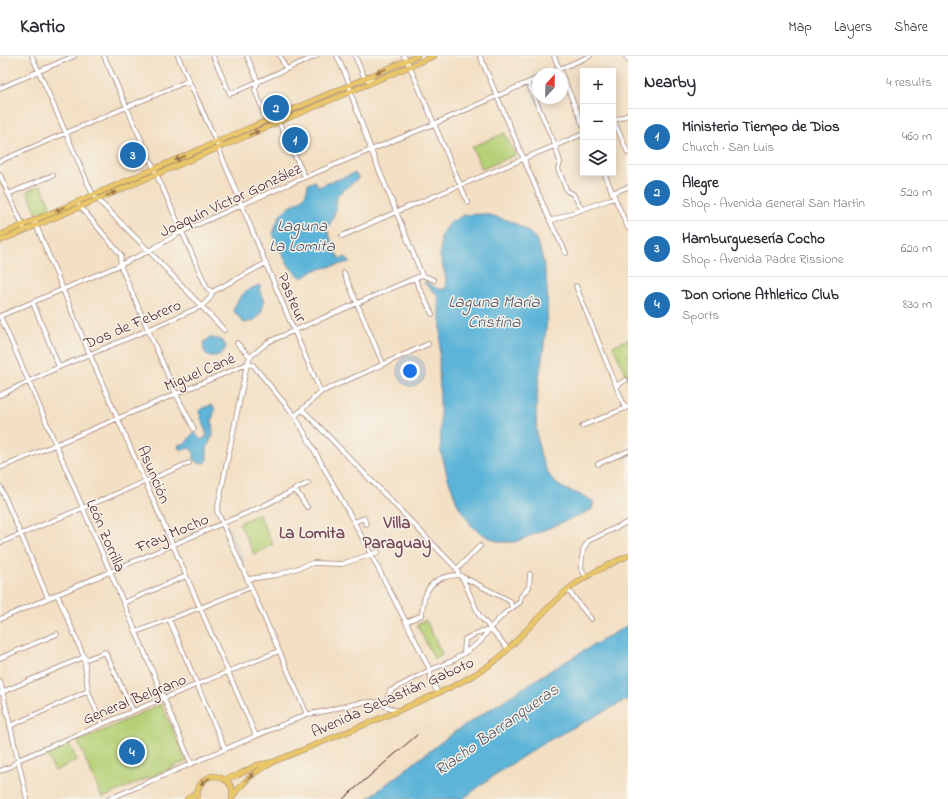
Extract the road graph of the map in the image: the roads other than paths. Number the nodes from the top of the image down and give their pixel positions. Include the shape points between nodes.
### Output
1 (32, 56) edge
2 (74, 56) edge
3 (104, 56) edge
4 (178, 56) edge
5 (213, 56) edge
6 (247, 56) edge
7 (280, 56) edge
8 (314, 56) edge
9 (337, 56) edge
10 (355, 56) edge
11 (417, 56) edge
12 (434, 56) edge
13 (480, 56) edge
14 (554, 56) edge
15 (590, 56) edge
16 (626, 56) edge
17 (405, 58) edge
18 (628, 60) edge
19 (410, 67) junction
20 (560, 68) edge
21 (562, 68) edge
22 (286, 69) junction
23 (38, 72) junction
24 (365, 79) junction
25 (188, 81) junction
26 (375, 81) junction
27 (532, 81) edge
28 (258, 82) junction
29 (528, 83) junction
30 (350, 85) junction
31 (0, 88) edge
32 (568, 88) edge
33 (350, 91) junction
34 (497, 96) junction
35 (126, 108) junction
36 (628, 115) edge
37 (580, 118) edge
38 (267, 120) junction
39 (616, 120) edge
40 (279, 123) junction
41 (434, 124) junction
42 (616, 126) edge
43 (65, 133) junction
44 (580, 135) edge
45 (216, 142) junction
46 (555, 145) junction
47 (218, 148) junction
48 (371, 150) junction
49 (628, 153) edge
50 (523, 160) junction
51 (0, 161) edge
52 (154, 172) junction
53 (0, 175) edge
54 (54, 175) dead end
55 (605, 176) edge
56 (305, 177) junction
57 (460, 185) junction
58 (628, 187) edge
59 (612, 193) junction
60 (8, 194) junction
61 (93, 195) junction
62 (614, 198) junction
63 (98, 199) junction
64 (468, 203) dead end
65 (79, 204) junction
66 (241, 205) junction
67 (582, 209) junction
68 (396, 212) junction
69 (550, 221) junction
70 (35, 223) junction
71 (24, 228) junction
72 (628, 228) edge
73 (181, 232) junction
74 (0, 235) edge
75 (342, 236) dead end
76 (0, 241) edge
77 (149, 250) junction
78 (566, 253) dead end
79 (266, 263) junction
80 (120, 265) junction
81 (344, 273) dead end
82 (422, 275) junction
83 (415, 279) junction
84 (434, 280) dead end
85 (576, 286) dead end
86 (63, 290) junction
87 (212, 292) junction
88 (32, 303) junction
89 (358, 303) junction
90 (202, 306) junction
91 (432, 314) dead end
92 (0, 316) edge
93 (148, 330) junction
94 (224, 330) dead end
95 (294, 330) junction
96 (237, 343) dead end
97 (428, 344) dead end
98 (90, 355) junction
99 (250, 357) junction
100 (247, 364) junction
101 (383, 364) junction
102 (59, 367) junction
103 (626, 380) dead end
104 (30, 381) junction
105 (616, 386) junction
106 (321, 392) junction
107 (176, 394) junction
108 (0, 395) edge
109 (627, 408) edge
110 (302, 409) junction
111 (295, 416) junction
112 (118, 418) junction
113 (582, 426) dead end
114 (194, 429) dead end
115 (56, 445) junction
116 (628, 451) edge
117 (189, 463) dead end
118 (598, 464) dead end
119 (0, 468) edge
120 (145, 481) junction
121 (308, 483) dead end
122 (0, 486) edge
123 (295, 490) junction
124 (82, 507) junction
125 (307, 507) dead end
126 (354, 522) junction
127 (628, 522) edge
128 (223, 523) junction
129 (366, 524) dead end
130 (20, 534) junction
131 (0, 543) edge
132 (173, 545) junction
133 (480, 546) dead end
134 (378, 552) dead end
135 (370, 556) junction
136 (628, 556) edge
137 (457, 569) junction
138 (110, 572) junction
139 (530, 574) dead end
140 (459, 575) junction
141 (186, 576) junction
142 (586, 577) junction
143 (248, 579) junction
144 (251, 587) junction
145 (568, 590) junction
146 (57, 594) junction
147 (48, 598) junction
148 (123, 603) junction
149 (200, 608) junction
150 (512, 608) junction
151 (590, 618) dead end
152 (0, 619) edge
153 (169, 619) junction
154 (406, 622) junction
155 (488, 630) junction
156 (136, 632) junction
157 (57, 634) dead end
158 (508, 649) junction
159 (279, 652) junction
160 (464, 653) junction
161 (84, 657) junction
162 (0, 658) edge
163 (430, 670) junction
164 (228, 672) junction
165 (0, 681) edge
166 (197, 685) junction
167 (1, 692) edge
168 (88, 692) junction
169 (438, 693) junction
170 (164, 698) junction
171 (385, 706) junction
172 (133, 711) junction
173 (398, 711) junction
174 (307, 714) junction
175 (102, 724) junction
176 (10, 726) junction
177 (256, 736) junction
178 (225, 749) junction
179 (18, 760) junction
180 (273, 762) junction
181 (190, 763) junction
182 (0, 771) edge
183 (225, 779) junction
184 (197, 796) edge
185 (232, 798) edge
186 (27, 799) edge
187 (108, 799) edge
188 (187, 799) edge

1 - 23 street
2 - 23 street
3 - 35 street
4 - 25 street, Pasteur
5 - 28 street via 230,94
6 - 28 street
7 - 22 street
8 - 22 street
9 - 30 street
10 - 24 street
11 - 17 main road
12 - 19 main road
13 - 34 street
14 - 20 street
15 - 21 street
16 - 18 street
17 - 19 street
17 -> 24 main road
19 - 26 main road
19 - 41 street
22 - 28 street
23 - 31 street
23 - 43 street
24 - 26 street
24 - 30 main road
25 - 35 street
25 - 45 street, Pasteur
26 - 33 main road
27 - 29 street, Joaquín Víctor González
28 - 38 street via 255,90
29 - 34 street, Joaquín Víctor González
29 - 46 street
30 - 33 street
30 - 38 main road
32 - 37 street
33 - 40 main road
33 - 48 street
34 - 41 street, Joaquín Víctor González
34 - 50 street
35 - 43 street
35 - 52 street
36 - 39 street
38 - 40 street
38 - 45 main road
47 -> 40 main road
40 - 56 street
41 - 48 street, Joaquín Víctor González
41 - 57 street
42 - 49 street
43 - 51 street
43 - 61 street
44 - 46 street
45 - 47 street, Pasteur
45 -> 52 main road
46 - 50 street
46 - 67 street via 560,162 558,170 567,191 574,194
47 - 52 main road
47 - 66 street, Pasteur
48 - 56 street, Joaquín Víctor González
48 - 68 street
50 - 57 street
50 - 69 street
52 - 61 main road
63 -> 52 main road
52 - 73 street
53 - 60 street
54 - 60 street
55 - 59 street
56 - 66 street, Joaquín Víctor González
57 - 64 street
57 - 68 street
58 - 59 street
59 - 62 street
60 - 71 street
61 - 63 street
61 - 65 main road
62 - 67 street
62 - 72 street
63 - 65 main road
63 - 77 street
65 - 70 main road
65 - 80 street via 122,255
66 - 73 street, Joaquín Víctor González
66 - 79 street, Pasteur
67 - 69 street
68 - 75 street
68 - 82 street
69 - 78 street
70 - 71 main road
70 - 86 street, Asunción
71 - 74 main road
71 - 76 main road
73 - 77 street, Joaquín Víctor González
73 - 87 street via 207,288
77 - 80 street, Joaquín Víctor González
77 - 90 street
79 - 87 street, Dos de Febrero
79 - 95 street, Pasteur
80 - 86 street, Joaquín Víctor González
80 - 93 street
81 - 89 street
82 - 83 street, Miguel Cané
82 - 84 street
83 - 89 street, Miguel Cané
83 - 91 street
85 - 105 street
86 - 88 street, Joaquín Víctor González
86 - 98 street, Asunción
87 - 90 street, Dos de Febrero
88 - 92 street, Joaquín Víctor González
88 - 102 street
89 - 95 street, Miguel Cané
89 - 101 street
90 - 93 street, Dos de Febrero
90 - 94 street
92 - 104 street, León Zorrilla
93 - 98 street, Dos de Febrero
93 - 107 street
95 - 99 street, Miguel Cané via 268,342
95 - 106 street, Pasteur
96 - 99 street
97 - 101 street
98 - 102 street, Dos de Febrero
98 - 112 street, Asunción
99 - 100 street, Miguel Cané
100 - 107 street, Miguel Cané
100 - 111 street via 253,365
100 - 128 street via 217,511
101 - 106 street
102 - 104 street, Dos de Febrero
103 - 105 street
104 - 108 street, Dos de Febrero
104 - 115 street, León Zorrilla
105 - 109 street
106 - 110 street
107 - 112 street, Miguel Cané
107 - 114 street
109 - 113 street
110 - 111 street
110 - 137 street
111 - 126 street
112 - 115 street, Miguel Cané
112 - 120 street, Asunción
115 - 119 street, Miguel Cané
115 - 124 street, León Zorrilla
116 - 118 street
117 - 120 street
120 - 124 street
120 - 132 street, Asunción
121 - 123 street, Fray Mocho
122 - 130 street
123 - 125 street
123 - 128 street, Fray Mocho
124 - 130 street
124 - 138 street, León Zorrilla
126 - 129 street via 364,518
126 - 135 street
127 - 142 street via 588,540 583,550 581,568
128 - 132 street, Fray Mocho
128 - 143 street
130 - 131 street
130 - 147 street
132 - 138 street, Fray Mocho
132 - 141 street, Asunción
133 - 137 street
134 - 135 street
135 - 143 street via 342,564 313,563 277,575
135 - 154 street
136 - 142 main road, Avenida Sebastián Gaboto
137 - 140 street
138 - 146 street, Fray Mocho
138 - 148 street, León Zorrilla
139 - 150 street via 528,587 520,602
140 - 150 street via 510,601
140 - 154 street via 436,579 422,605 422,615
140 - 155 street via 463,578
141 - 148 street
141 - 149 street, Asunción
142 - 145 main road, Avenida Sebastián Gaboto
143 - 144 street
144 - 149 street
144 - 159 street
145 - 151 street
145 - 158 main road, Avenida Sebastián Gaboto
146 - 147 street, Fray Mocho
146 - 161 street
147 - 152 street, Fray Mocho
148 - 156 street, León Zorrilla
149 - 153 street
149 - 164 street, Asunción
150 - 155 street
153 - 156 street
153 - 166 street
154 - 163 street
155 - 158 street
155 - 160 street via 480,642
155 - 160 street via 465,639
156 - 170 street, León Zorrilla
157 - 162 street
158 - 169 main road, Avenida Sebastián Gaboto via 487,667
159 - 164 street, General Belgrano
159 - 174 street
160 - 163 street
161 - 167 street
161 - 168 street
161 - 172 street via 105,652
163 - 169 street via 431,680
163 - 171 street via 390,691
164 - 166 street, General Belgrano
164 - 177 street, Asunción
165 - 167 street
166 - 170 street, General Belgrano
166 - 178 street
167 - 176 street
168 - 175 street
168 - 176 street
169 - 173 main road, Avenida Sebastián Gaboto
170 - 172 street, General Belgrano
170 - 181 street, León Zorrilla
171 - 173 street
171 - 174 street via 374,702
172 - 175 street, General Belgrano
173 - 180 main road, Avenida Sebastián Gaboto
174 - 177 street
175 - 179 street, General Belgrano
176 - 179 street
177 - 178 street
178 - 181 street
179 - 182 street, General Belgrano
179 - 186 street
180 - 183 main road, Avenida Sebastián Gaboto via 257,765
185 -> 180 main road, Avenida Sebastián Gaboto via 256,772
181 - 187 street
183 -> 184 main road, Avenida Sebastián Gaboto via 212,776 206,778 198,787
183 - 185 main road, Avenida Sebastián Gaboto via 230,784
184 - 188 main road, Avenida Sebastián Gaboto

